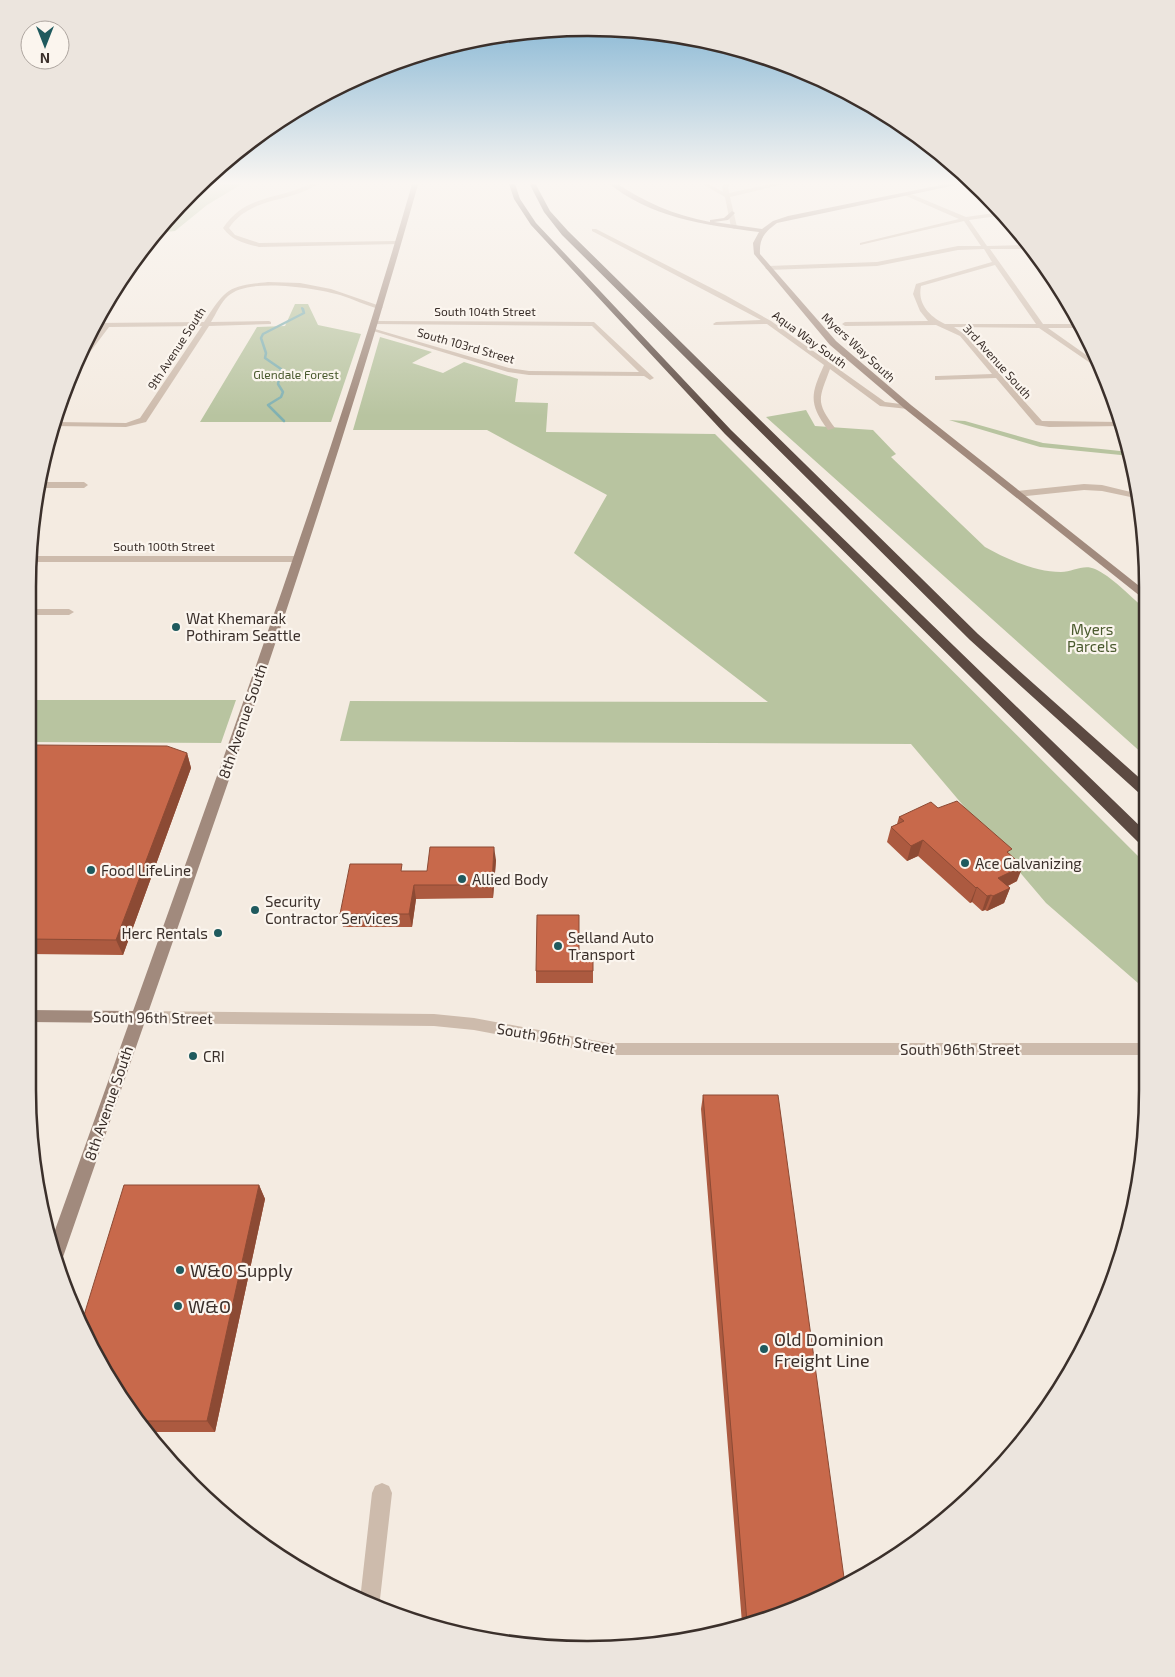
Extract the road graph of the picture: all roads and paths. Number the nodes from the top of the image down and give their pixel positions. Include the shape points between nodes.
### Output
1 (393, 259) edge
2 (565, 259) edge
3 (591, 259) edge
4 (651, 259) edge
5 (761, 259) edge
6 (903, 259) edge
7 (993, 259) edge
8 (996, 263) junction
9 (768, 268) junction
10 (380, 307) junction
11 (769, 322) junction
12 (269, 323) dead end
13 (205, 324) junction
14 (716, 324) dead end
15 (845, 324) dead end
16 (943, 324) junction
17 (106, 325) joint
18 (374, 326) junction
19 (1041, 326) junction
20 (1072, 326) edge
21 (96, 338) edge
22 (1090, 361) edge
23 (827, 366) junction
24 (648, 376) joint
25 (997, 376) junction
26 (938, 378) dead end
27 (908, 407) junction
28 (62, 424) edge
29 (1113, 424) edge
30 (831, 428) dead end
31 (46, 485) edge
32 (84, 485) dead end
33 (1017, 494) junction
34 (1130, 495) edge
35 (37, 559) edge
36 (297, 559) junction
37 (1139, 591) edge
38 (36, 612) edge
39 (69, 612) dead end
40 (1139, 786) edge
41 (1139, 834) edge
42 (36, 1016) edge
43 (138, 1017) junction
44 (1139, 1049) edge
45 (59, 1243) edge
46 (382, 1493) dead end
47 (371, 1596) edge

1 - 10 street, 8th Avenue South
2 - 41 highway via 728,432
3 - 40 highway via 974,637
4 - 11 street, Aqua Way South
5 - 9 street, Myers Way South
6 - 9 street via 886,263
7 - 8 street
8 - 16 street, 3rd Avenue South via 918,285 916,294 926,315
8 - 19 street
9 - 27 street, Myers Way South via 833,343
10 - 13 street, 9th Avenue South via 311,287 267,285 240,288 226,294
10 - 18 street, 8th Avenue South
11 - 14 street
11 - 23 street, Aqua Way South
12 - 13 street
13 - 17 street
13 - 28 street, 9th Avenue South via 143,420 134,423
15 - 16 street
16 - 19 street
16 - 25 street, 3rd Avenue South via 962,335
17 - 21 street
18 - 24 street, South 103rd Street via 508,370
18 - 24 street, South 104th Street via 594,324
18 - 36 street, 8th Avenue South
19 - 20 street
19 - 22 street
23 - 27 street, Aqua Way South via 883,404
23 - 30 street via 816,402
25 - 26 street
25 - 29 street, 3rd Avenue South via 1036,421 1043,424
27 - 33 street, Myers Way South
31 - 32 street
33 - 34 street via 1084,487
33 - 37 street, Myers Way South
35 - 36 street, South 100th Street
36 - 43 street, 8th Avenue South
38 - 39 street
42 - 43 street, South 96th Street
43 - 44 street, South 96th Street via 434,1020 474,1024 608,1049
43 - 45 street, 8th Avenue South
46 - 47 street

